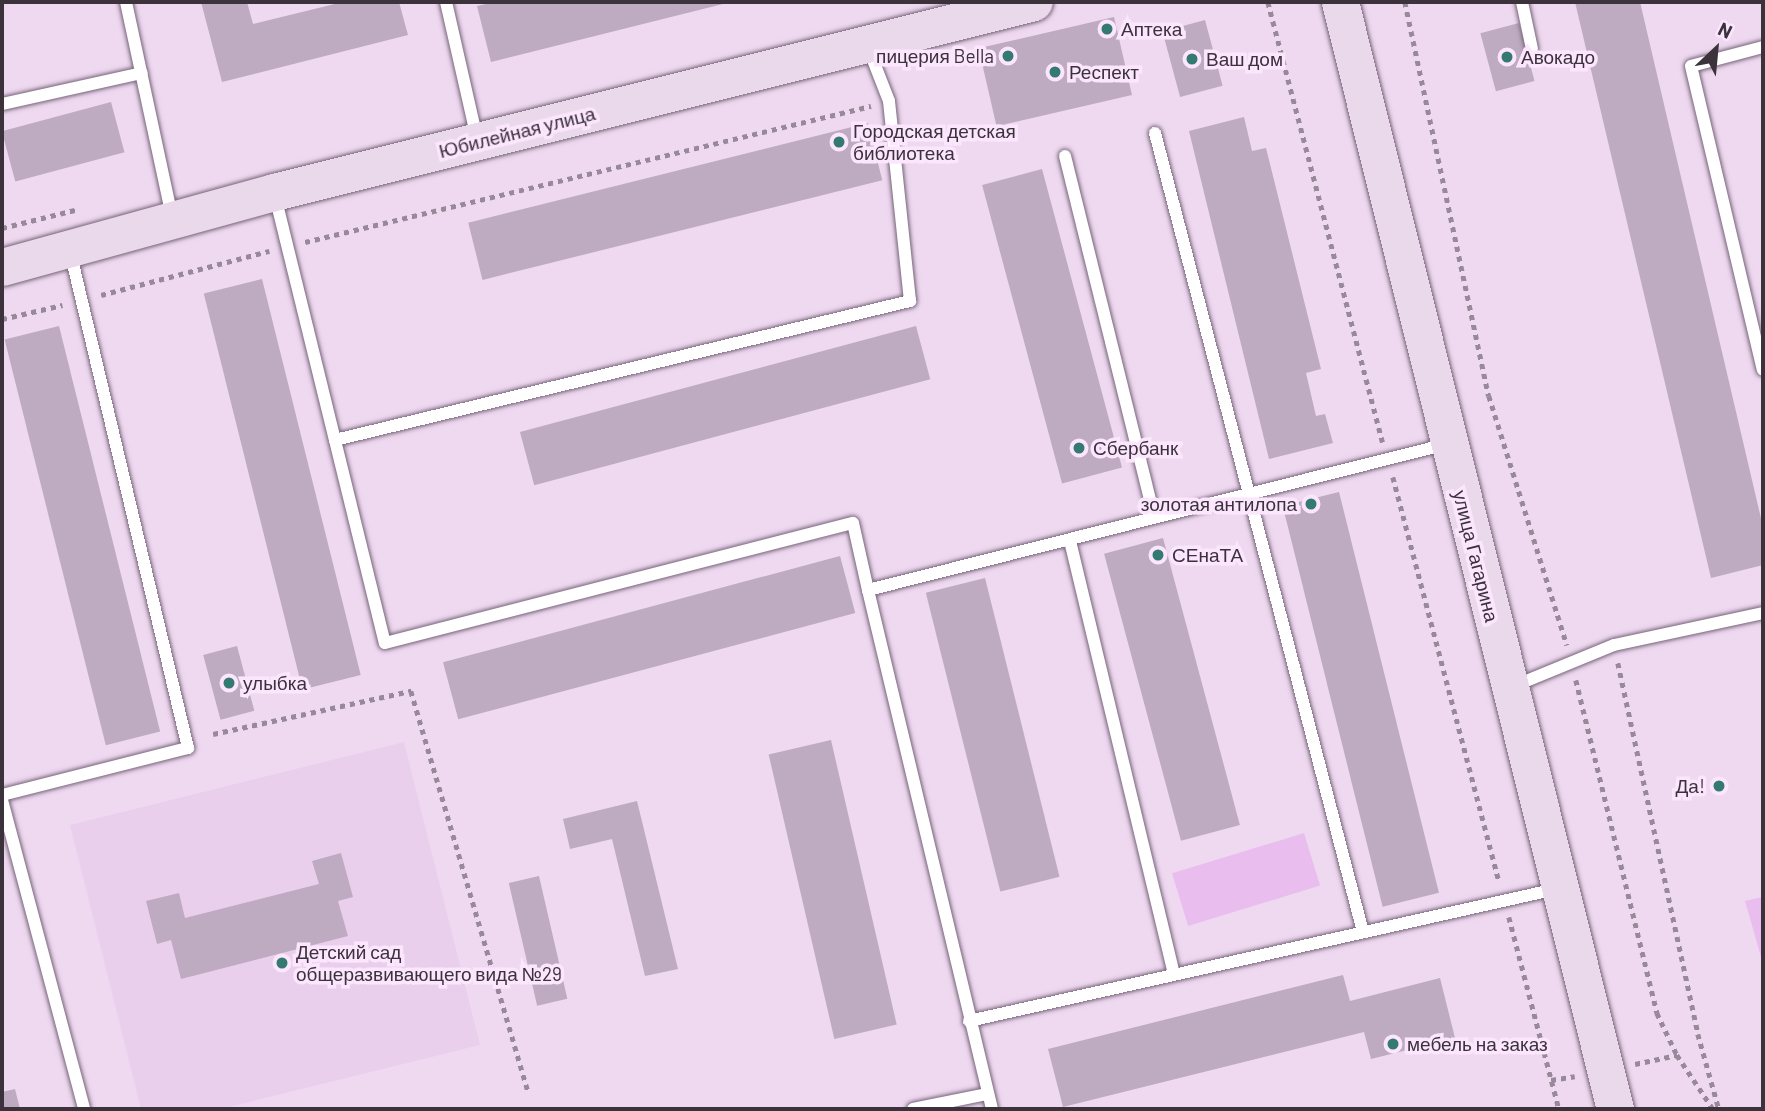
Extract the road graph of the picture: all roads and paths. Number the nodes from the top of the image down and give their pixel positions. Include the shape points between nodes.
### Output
1 (126, 2) edge
2 (446, 2) edge
3 (1034, 2) edge
4 (1268, 2) edge
5 (1340, 2) edge
6 (1405, 2) edge
7 (1522, 2) edge
8 (867, 43) junction
9 (1763, 47) edge
10 (1532, 49) dead end
11 (142, 73) junction
12 (889, 101) junction
13 (2, 104) edge
14 (1155, 133) dead end
15 (478, 142) junction
16 (1065, 156) dead end
17 (274, 192) junction
18 (173, 222) junction
19 (287, 246) junction
20 (70, 251) junction
21 (2, 267) edge
22 (83, 300) junction
23 (1763, 312) edge
24 (1750, 316) junction
25 (2, 319) edge
26 (1763, 370) edge
27 (335, 440) junction
28 (1447, 444) junction
29 (1388, 460) junction
30 (1247, 497) junction
31 (1154, 516) junction
32 (1070, 541) junction
33 (868, 590) junction
34 (1763, 612) edge
35 (1614, 645) junction
36 (1572, 660) junction
37 (1510, 688) junction
38 (213, 734) dead end
39 (2, 798) edge
40 (5, 832) edge
41 (1559, 888) junction
42 (1504, 901) junction
43 (1363, 932) junction
44 (1174, 974) junction
45 (969, 1021) junction
46 (528, 1090) dead end
47 (987, 1094) junction
48 (85, 1109) edge
49 (914, 1109) edge
50 (992, 1109) edge
51 (1559, 1109) edge
52 (1615, 1109) edge
53 (1713, 1109) edge
54 (1719, 1109) edge

1 - 11 lane
2 - 15 lane
3 - 8 main road, Юбилейная улица via 946,18
4 - 29 path
5 - 28 main road, улица Гагарина
6 - 36 path via 1489,396
7 - 10 lane
8 - 12 lane
8 - 15 main road, Юбилейная улица
9 - 24 lane via 1691,66
11 - 13 lane
11 - 18 lane
12 - 19 path
12 - 27 lane via 910,301
14 - 30 lane
15 - 17 main road, Юбилейная улица
16 - 31 lane
17 - 18 main road, Юбилейная улица
17 - 19 lane
18 - 20 main road, Юбилейная улица
19 - 22 path
19 - 27 lane
20 - 21 main road, Юбилейная улица
20 - 22 lane
22 - 25 path
22 - 39 lane via 188,748
23 - 24 lane
24 - 26 lane
27 - 33 lane via 385,643 853,523
28 - 29 lane
28 - 37 main road, улица Гагарина
29 - 30 lane
29 - 42 path
30 - 31 lane
30 - 43 lane
31 - 32 lane
32 - 33 lane
32 - 44 lane
33 - 45 lane
34 - 35 lane
35 - 36 lane
35 - 54 path via 1698,1034
36 - 37 lane
36 - 53 path via 1657,1013 1677,1055
37 - 41 main road, улица Гагарина
38 - 46 path via 411,691
39 - 40 lane
40 - 48 lane
41 - 42 lane
41 - 52 main road, улица Гагарина
42 - 43 lane
42 - 51 path
43 - 44 lane
44 - 45 lane
45 - 47 lane
47 - 49 lane
47 - 50 lane

